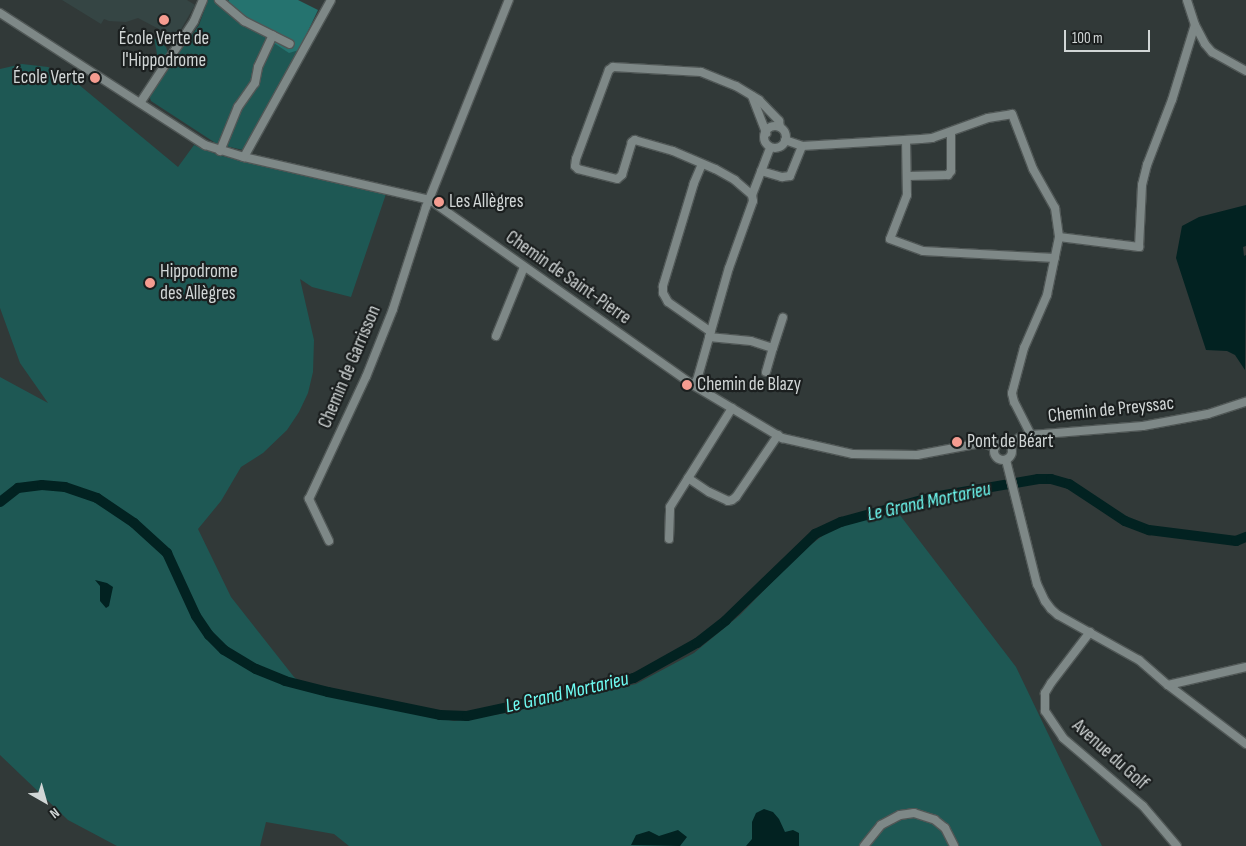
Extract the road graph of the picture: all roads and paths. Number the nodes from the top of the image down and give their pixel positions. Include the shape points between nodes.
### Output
1 (203, 0) edge
2 (219, 0) edge
3 (331, 0) edge
4 (509, 0) edge
5 (1187, 0) edge
6 (0, 13) edge
7 (1195, 25) junction
8 (272, 35) junction
9 (290, 44) dead end
10 (1246, 71) edge
11 (752, 96) junction
12 (140, 103) junction
13 (780, 127) junction
14 (951, 132) junction
15 (766, 133) junction
16 (785, 140) junction
17 (906, 140) junction
18 (802, 146) junction
19 (770, 148) junction
20 (220, 151) junction
21 (244, 158) junction
22 (702, 164) junction
23 (761, 171) junction
24 (908, 176) junction
25 (752, 198) junction
26 (430, 200) junction
27 (1059, 237) junction
28 (1054, 258) junction
29 (524, 267) junction
30 (784, 318) dead end
31 (710, 334) junction
32 (496, 336) dead end
33 (773, 348) junction
34 (766, 372) dead end
35 (693, 385) junction
36 (1246, 402) edge
37 (732, 408) junction
38 (778, 435) junction
39 (1031, 435) junction
40 (1011, 445) junction
41 (995, 447) junction
42 (1006, 460) junction
43 (688, 478) junction
44 (669, 539) dead end
45 (329, 542) dead end
46 (1090, 632) junction
47 (1246, 667) edge
48 (1168, 685) junction
49 (1246, 744) edge
50 (864, 846) edge
51 (954, 846) edge
52 (1177, 846) edge

1 - 12 street via 194,21
2 - 8 street via 244,21
3 - 21 street
4 - 26 street, Chemin de Garrisson
5 - 7 street
6 - 12 street, Chemin de Saint-Pierre
7 - 10 street via 1212,52
7 - 27 street via 1172,100 1146,165 1139,246
8 - 9 street
8 - 20 street via 258,67 255,83 238,106
11 - 13 street via 769,110
11 - 15 street
11 - 22 street via 736,86 694,70 613,67 608,70 575,166 617,179 622,175 635,140 673,150
12 - 20 street, Chemin de Saint-Pierre via 205,145
13 - 15 street via 770,127
13 - 16 street
14 - 17 street via 932,138
14 - 24 street via 951,171 948,174
14 - 27 street via 988,118 1012,114 1033,169 1056,208
15 - 19 street
16 - 18 street
16 - 19 street via 780,148
17 - 18 street
17 - 24 street
18 - 23 street via 790,176
19 - 23 street
20 - 21 street, Chemin de Saint-Pierre
21 - 26 street, Chemin de Saint-Pierre
22 - 25 street via 736,180
22 - 31 street via 663,293 668,302
23 - 25 street
24 - 28 street via 907,196 890,239 923,251
25 - 31 street
26 - 29 street, Chemin de Saint-Pierre
26 - 45 street, Chemin de Garrisson via 366,377 309,499
27 - 28 street
28 - 39 street via 1047,295 1024,348 1012,392
29 - 32 street
29 - 35 street, Chemin de Saint-Pierre
30 - 33 street
31 - 33 street
31 - 35 street
33 - 34 street
35 - 37 street, Chemin de Saint-Pierre
36 - 39 street, Chemin de Preyssac via 1208,414 1143,426
37 - 38 street, Chemin de Saint-Pierre
37 - 43 street
38 - 41 street, Chemin de Saint-Pierre via 853,454 917,455 981,443
38 - 43 street via 732,500 709,492
39 - 40 street, Chemin de Preyssac via 1019,438
40 - 41 street via 1004,442
40 - 42 street via 1012,454
41 - 42 street via 994,453 998,458
42 - 46 street via 1037,584 1045,601 1058,615
43 - 44 street via 670,507
46 - 48 street via 1139,660
46 - 52 street, Avenue du Golf via 1051,683 1046,693 1045,711 1063,738 1143,806
47 - 48 street
48 - 49 street
50 - 51 street via 881,825 900,815 914,813 936,820 945,828

